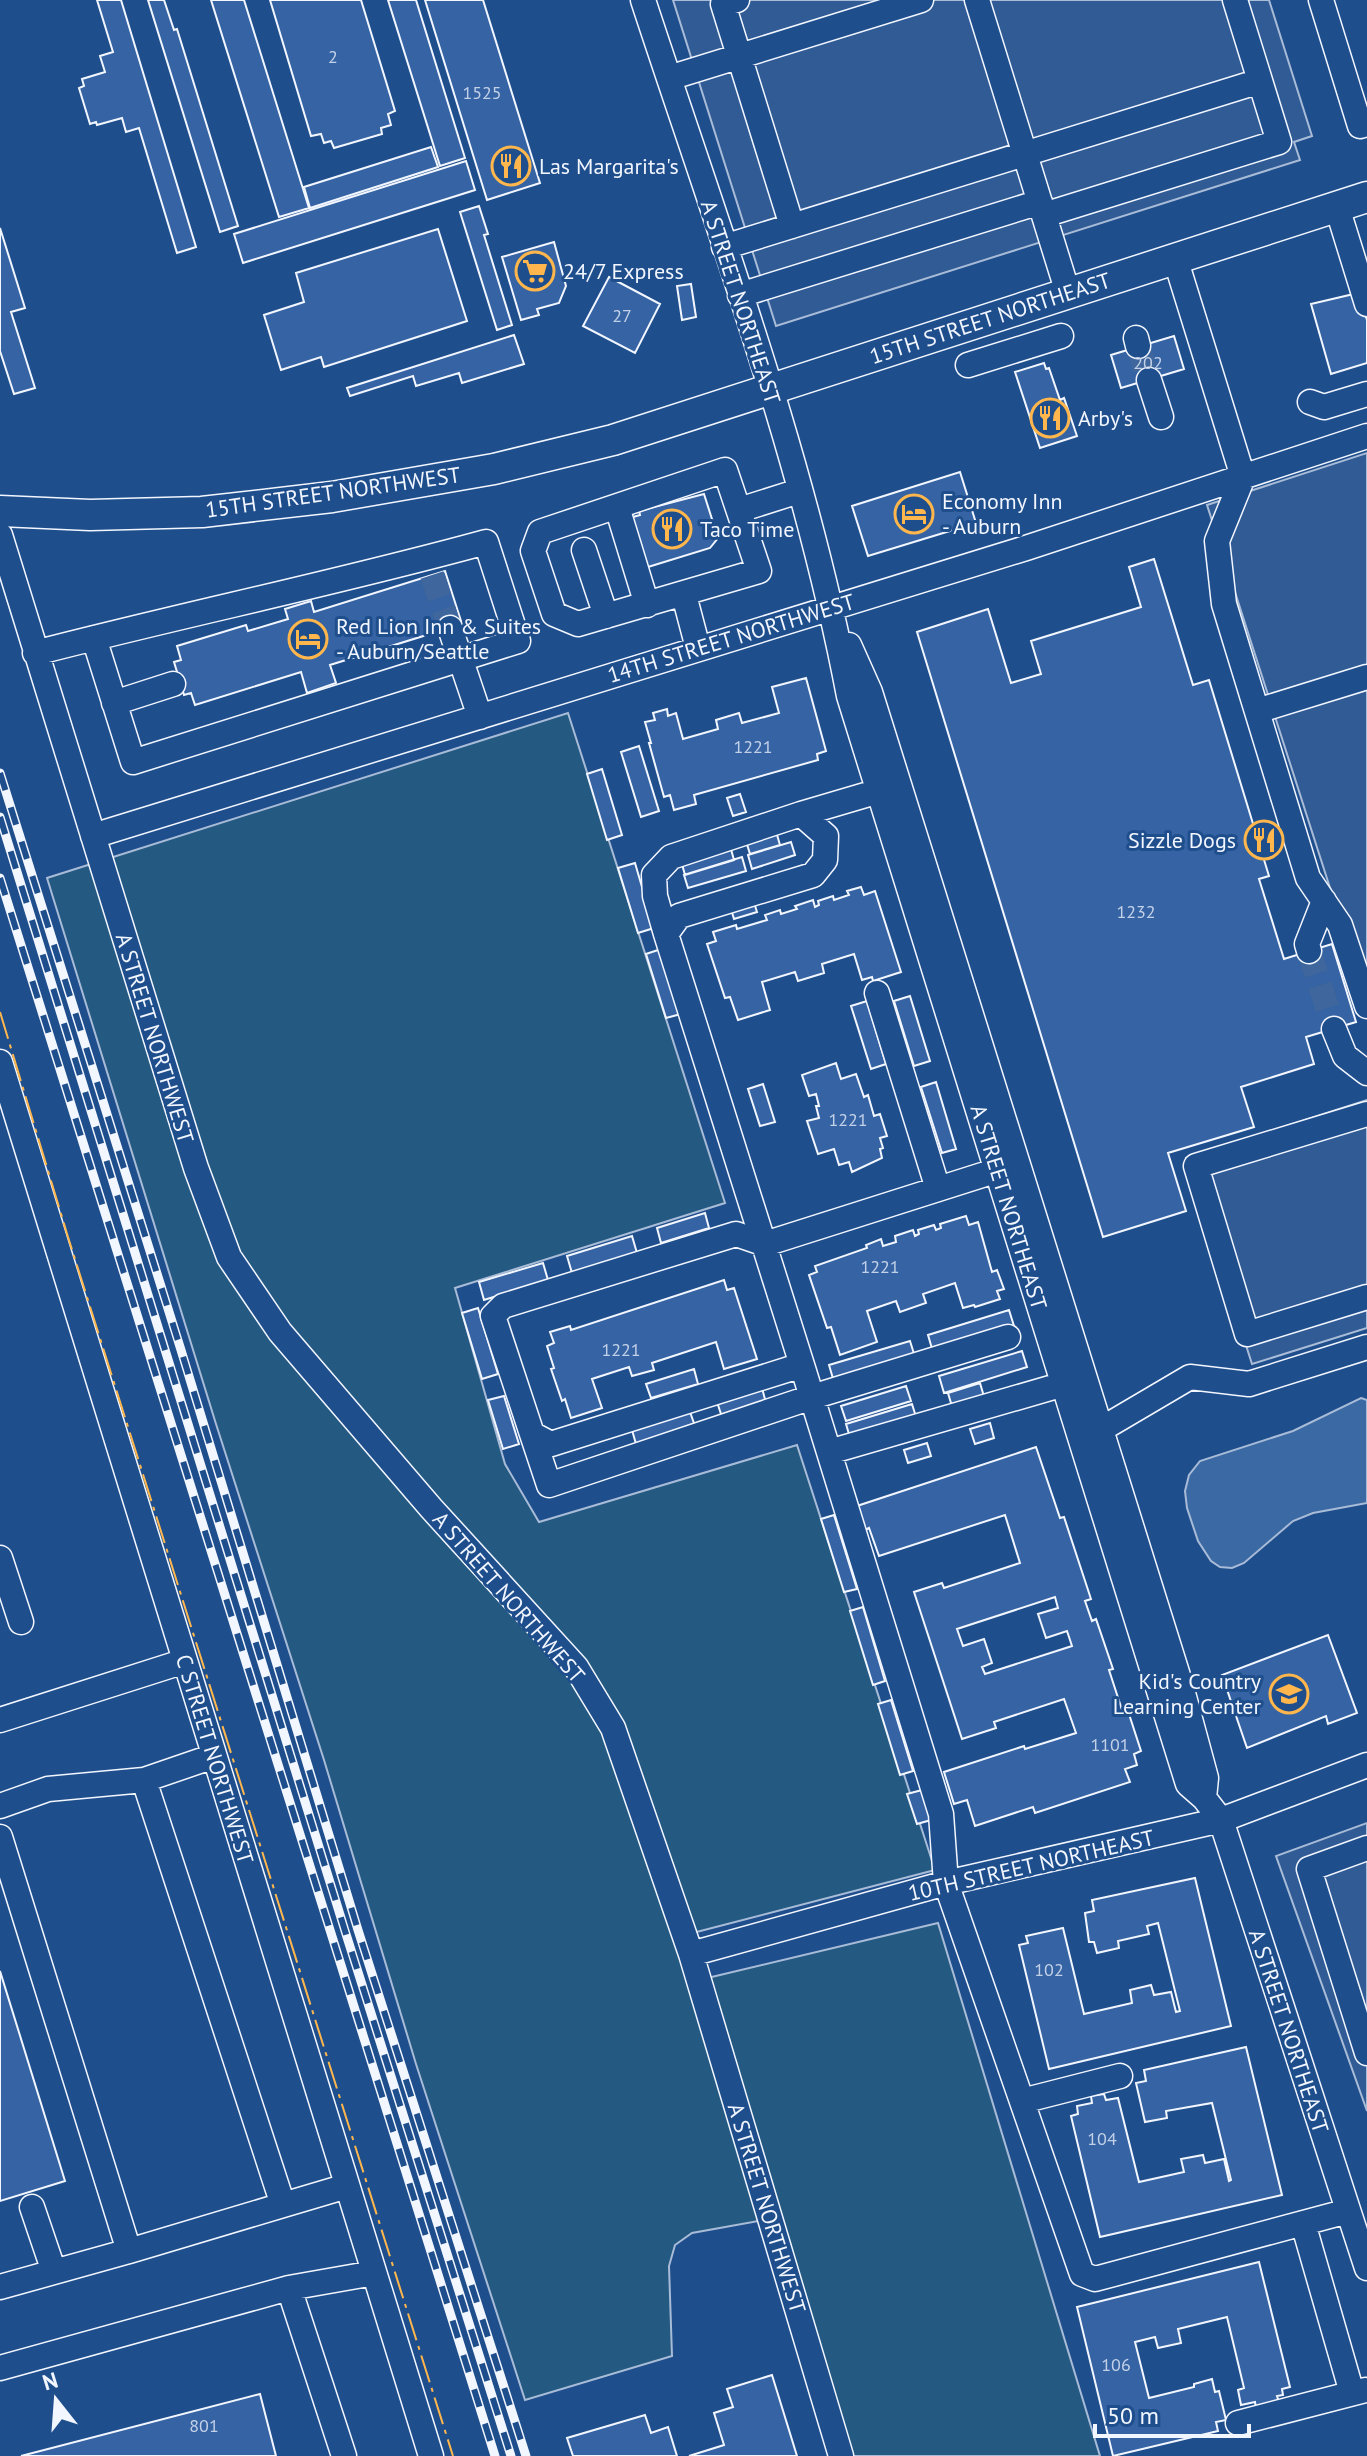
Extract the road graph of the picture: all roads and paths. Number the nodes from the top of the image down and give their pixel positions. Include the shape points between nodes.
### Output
1 (643, 0) edge
2 (737, 0) edge
3 (921, 0) edge
4 (977, 0) edge
5 (1235, 0) edge
6 (1321, 0) edge
7 (739, 57) junction
8 (669, 78) junction
9 (1260, 81) junction
10 (1367, 124) edge
11 (1025, 154) junction
12 (1367, 197) edge
13 (1337, 207) junction
14 (1042, 208) junction
15 (792, 226) junction
16 (724, 247) junction
17 (1175, 258) junction
18 (1068, 293) junction
19 (740, 295) junction
20 (1367, 304) edge
21 (1061, 336) dead end
22 (968, 365) dead end
23 (1149, 380) tunnel mouth
24 (770, 389) junction
25 (1367, 394) edge
26 (1310, 402) dead end
27 (1161, 417) dead end
28 (1367, 436) edge
29 (613, 440) joint
30 (1243, 477) junction
31 (799, 491) junction
32 (617, 507) junction
33 (739, 510) junction
34 (0, 511) edge
35 (0, 535) edge
36 (584, 550) dead end
37 (684, 595) junction
38 (647, 605) junction
39 (831, 606) junction
40 (606, 616) junction
41 (450, 628) tunnel mouth
42 (94, 638) junction
43 (698, 648) junction
44 (35, 653) junction
45 (460, 660) junction
46 (1367, 677) edge
47 (173, 684) dead end
48 (114, 703) junction
49 (1257, 711) junction
50 (480, 717) junction
51 (879, 791) junction
52 (801, 814) junction
53 (93, 836) junction
54 (1324, 901) junction
55 (666, 934) junction
56 (1309, 951) tunnel mouth
57 (877, 993) dead end
58 (1367, 1006) edge
59 (1334, 1029) tunnel mouth
60 (1, 1070) edge
61 (1367, 1073) edge
62 (1367, 1114) edge
63 (1007, 1167) junction
64 (938, 1189) junction
65 (765, 1244) junction
66 (1367, 1297) edge
67 (1008, 1337) dead end
68 (1367, 1347) edge
69 (802, 1365) junction
70 (1064, 1384) junction
71 (812, 1397) junction
72 (1090, 1433) junction
73 (532, 1434) junction
74 (829, 1452) junction
75 (0, 1558) edge
76 (21, 1622) dead end
77 (185, 1661) junction
78 (0, 1720) edge
79 (214, 1756) junction
80 (1367, 1765) edge
81 (144, 1780) junction
82 (0, 1806) edge
83 (1221, 1820) junction
84 (0, 1837) edge
85 (1367, 1848) edge
86 (946, 1883) junction
87 (691, 1954) junction
88 (1360, 2008) edge
89 (1367, 2053) edge
90 (1120, 2076) dead end
91 (1022, 2101) junction
92 (347, 2186) junction
93 (283, 2205) junction
94 (32, 2207) dead end
95 (1348, 2211) junction
96 (1303, 2223) junction
97 (129, 2251) junction
98 (1367, 2268) edge
99 (54, 2272) junction
100 (374, 2273) junction
101 (0, 2287) edge
102 (289, 2288) junction
103 (0, 2368) edge
104 (1360, 2391) edge
105 (1238, 2423) dead end
106 (344, 2456) edge
107 (431, 2456) edge
108 (841, 2456) edge

1 - 8 street, A STREET NORTHEAST
2 - 7 street via 723,4
3 - 7 street
4 - 11 street
5 - 9 street
6 - 10 street via 1360,126
7 - 8 street
7 - 15 street
8 - 16 street, A STREET NORTHEAST
9 - 11 street
9 - 14 street via 1279,142
11 - 14 street
11 - 15 street
12 - 13 main road, 15TH STREET NORTHEAST
13 - 17 main road, 15TH STREET NORTHEAST
13 - 20 street
14 - 18 street
14 - 19 street
15 - 16 street
16 - 19 street, A STREET NORTHEAST
17 - 18 main road, 15TH STREET NORTHEAST
17 - 30 street
18 - 24 main road, 15TH STREET NORTHEAST
19 - 24 street, A STREET NORTHEAST
21 - 22 street
23 - 27 street
24 - 29 main road, 15TH STREET NORTHEAST
24 - 31 street, A STREET NORTHEAST
25 - 26 street via 1324,407
28 - 30 street, 14TH STREET NORTHWEST
29 - 34 main road, 15TH STREET NORTHWEST via 494,469 332,497 202,512
30 - 39 street, 14TH STREET NORTHWEST
30 - 49 street via 1217,541 1224,604
31 - 33 street
31 - 39 street, A STREET NORTHEAST
32 - 33 street via 725,470
32 - 38 street
32 - 40 street via 540,532 533,551 554,614 578,624
33 - 37 street via 759,571
35 - 44 street, A STREET NORTHWEST
36 - 40 street
37 - 38 street
37 - 43 street
38 - 40 street
39 - 43 street, 14TH STREET NORTHWEST
39 - 51 street, A STREET NORTHEAST via 849,696
39 - 63 street, A STREET NORTHEAST via 870,692
41 - 45 street
42 - 44 street
42 - 45 street via 429,567 486,542 518,641
42 - 48 street
43 - 50 street, 14TH STREET NORTHWEST
44 - 53 street, A STREET NORTHWEST
45 - 48 street via 133,762
45 - 50 street
46 - 49 street
47 - 48 street
49 - 54 street via 1308,878
50 - 53 street, 14TH STREET NORTHWEST
51 - 52 street
51 - 63 street, A STREET NORTHEAST
52 - 55 street via 671,857 654,875
52 - 55 street via 826,836 825,860 813,875 679,916
53 - 87 street, A STREET NORTHWEST via 196,1168 229,1257 280,1332 576,1667 613,1728
54 - 56 street
54 - 58 street via 1340,925
55 - 65 street
57 - 64 street
59 - 61 street via 1345,1056
60 - 77 street, C STREET NORTHWEST
62 - 66 street via 1196,1166 1247,1334
63 - 64 street
63 - 70 street, A STREET NORTHEAST
63 - 72 street, A STREET NORTHEAST
64 - 65 street
65 - 69 street
65 - 73 street via 736,1234 503,1306 493,1316
67 - 71 street
68 - 72 street via 1249,1384 1190,1377
69 - 71 street
69 - 73 street via 551,1444
70 - 72 street, A STREET NORTHEAST
70 - 74 street
71 - 73 street via 549,1485
71 - 74 street
72 - 83 street, A STREET NORTHEAST via 1180,1682 1206,1778 1204,1798
74 - 86 street via 941,1814
75 - 76 street
77 - 78 street
77 - 79 street, C STREET NORTHWEST
79 - 81 street
79 - 92 street, C STREET NORTHWEST
80 - 83 street, 10TH STREET NORTHEAST
81 - 82 street via 48,1789
81 - 93 street
83 - 86 street, 10TH STREET NORTHEAST
83 - 95 street, A STREET NORTHEAST
84 - 97 street
85 - 88 street via 1309,1869
86 - 87 street, 10TH STREET NORTHEAST
86 - 91 street
87 - 108 street, A STREET NORTHWEST
88 - 89 street
90 - 91 street
91 - 96 street via 1082,2274 1095,2279
92 - 93 street
92 - 100 street, C STREET NORTHWEST
93 - 97 street
94 - 99 street
95 - 96 street
95 - 98 street, A STREET NORTHEAST
96 - 104 street
97 - 99 street
99 - 101 street
100 - 102 street
100 - 107 street, C STREET NORTHWEST
102 - 103 street
102 - 106 street
104 - 105 street

